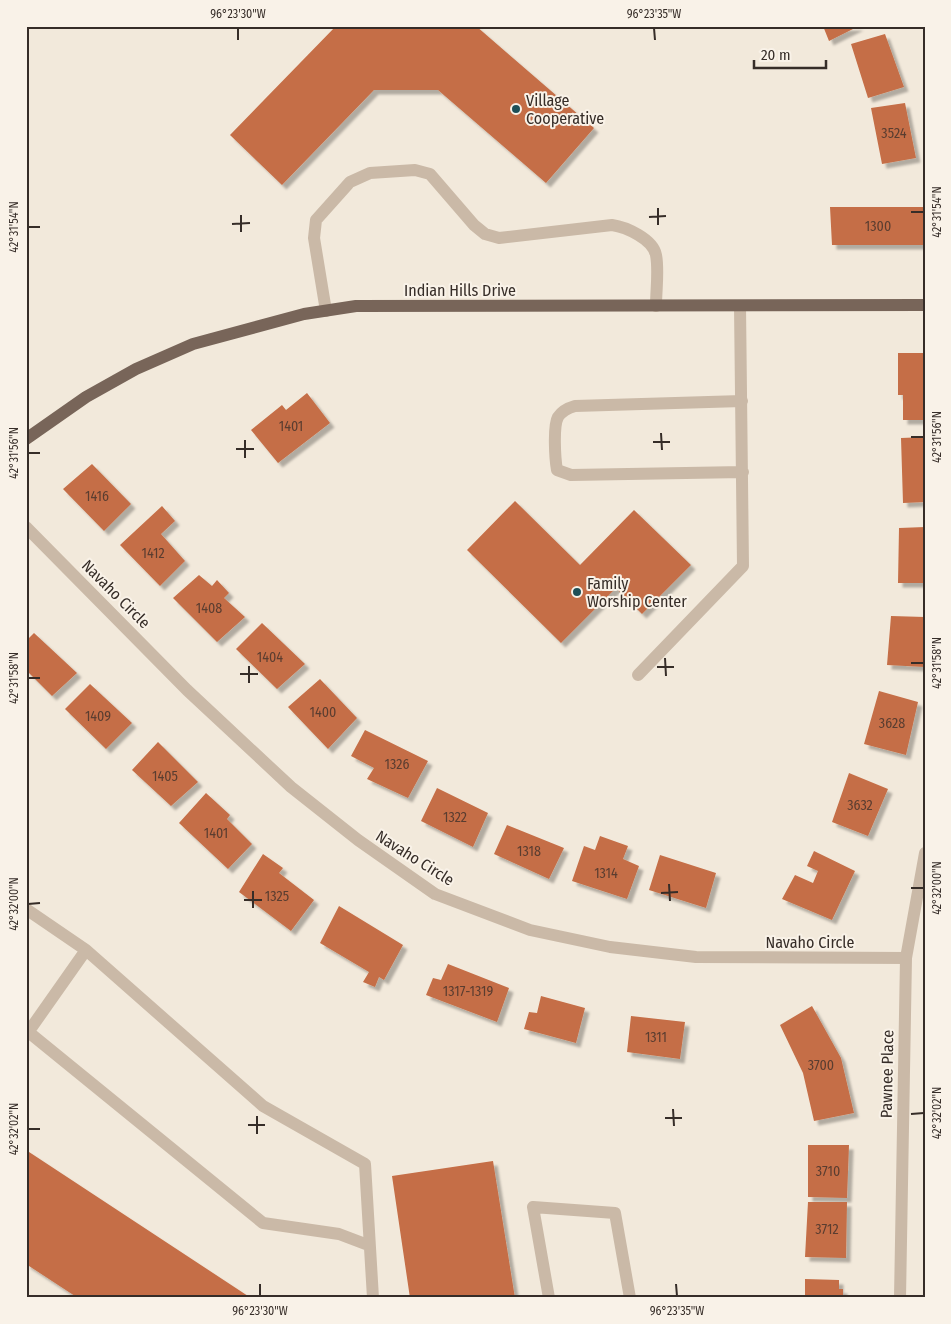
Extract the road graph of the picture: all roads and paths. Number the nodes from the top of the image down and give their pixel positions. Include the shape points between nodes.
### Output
1 (925, 305) edge
2 (656, 306) junction
3 (740, 306) junction
4 (326, 311) junction
5 (742, 401) junction
6 (26, 439) edge
7 (743, 472) junction
8 (26, 527) edge
9 (638, 675) dead end
10 (925, 853) edge
11 (26, 909) edge
12 (86, 950) junction
13 (906, 958) junction
14 (27, 1030) edge
15 (368, 1245) junction
16 (374, 1298) edge
17 (549, 1298) edge
18 (630, 1298) edge
19 (900, 1298) edge

1 - 3 main road, Indian Hills Drive
2 - 3 main road, Indian Hills Drive
2 - 4 main road, Indian Hills Drive via 356,306
2 - 4 street via 656,254 647,242 623,227 612,225 499,238 485,234 474,224 430,174 415,170 370,173 350,182 316,220 314,238
3 - 5 street
4 - 6 main road, Indian Hills Drive via 193,344 136,369 86,397
5 - 7 street
5 - 7 street via 586,404 564,410 556,423 556,463 557,470 564,474
7 - 9 street via 743,566
8 - 13 street, Navaho Circle via 187,690 292,787 358,840 435,894 530,930 610,947 696,957
10 - 13 street, Pawnee Place
11 - 12 street
12 - 14 street
12 - 15 street via 262,1106 365,1164
13 - 19 street, Pawnee Place
14 - 15 street via 263,1223 340,1234
15 - 16 street
17 - 18 street via 534,1208 615,1213

